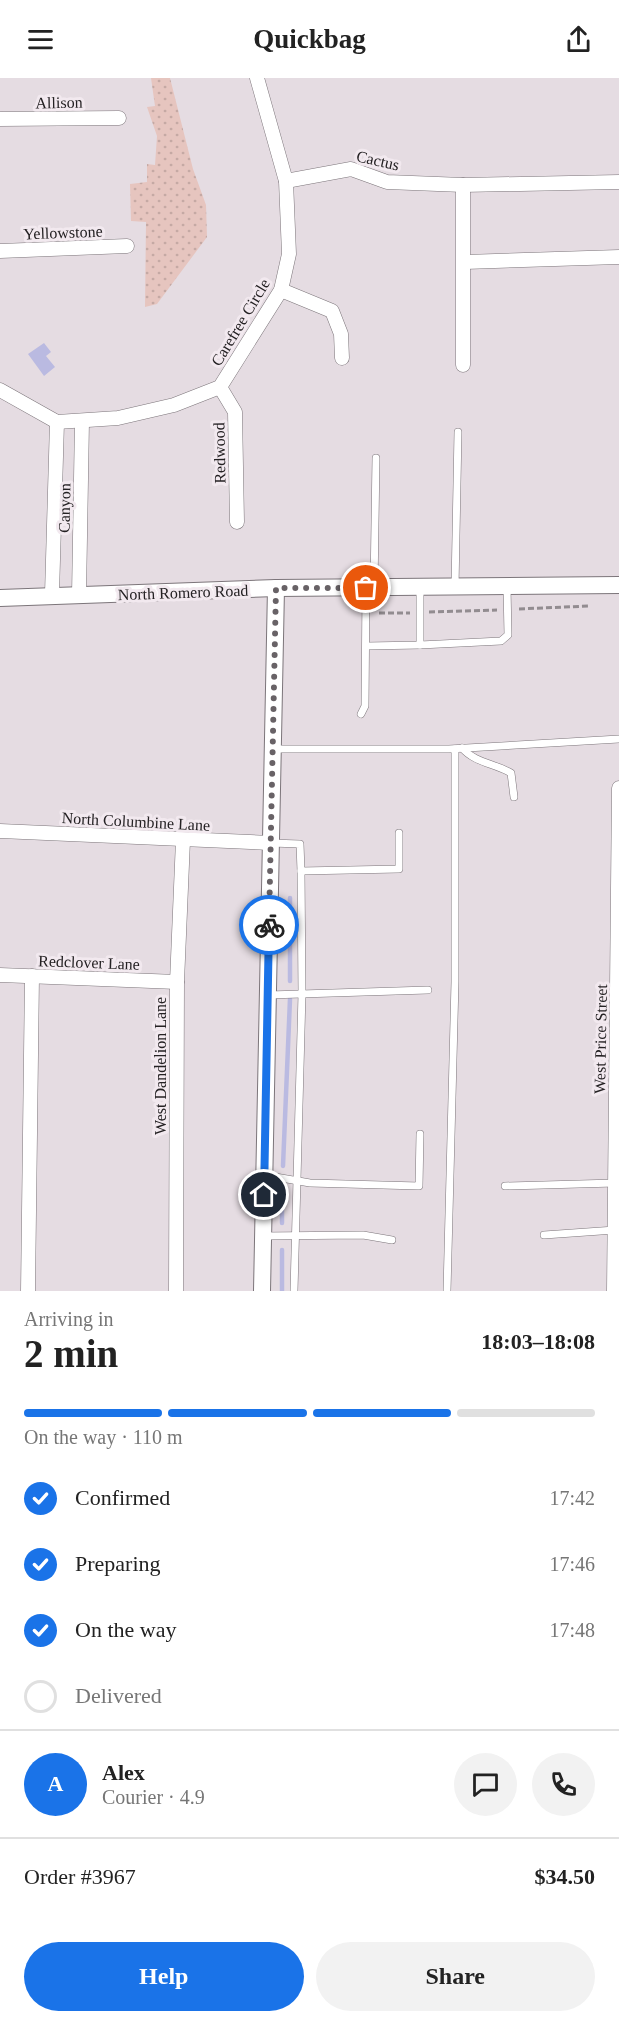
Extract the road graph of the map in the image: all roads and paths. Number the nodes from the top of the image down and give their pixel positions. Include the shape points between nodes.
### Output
1 (257, 78) edge
2 (119, 118) dead end
3 (0, 119) edge
4 (286, 181) junction
5 (619, 182) edge
6 (463, 185) junction
7 (127, 246) dead end
8 (0, 251) edge
9 (619, 257) edge
10 (465, 262) junction
11 (281, 290) junction
12 (342, 358) dead end
13 (463, 365) dead end
14 (220, 387) junction
15 (0, 390) edge
16 (82, 421) junction
17 (57, 422) junction
18 (458, 432) dead end
19 (376, 458) dead end
20 (237, 522) dead end
21 (619, 585) edge
22 (507, 586) junction
23 (420, 587) junction
24 (455, 587) junction
25 (276, 588) junction
26 (370, 588) junction
27 (52, 594) junction
28 (80, 595) junction
29 (0, 598) edge
30 (590, 606) dead end
31 (507, 609) junction
32 (420, 612) junction
33 (379, 613) dead end
34 (420, 645) junction
35 (367, 646) junction
36 (361, 714) dead end
37 (619, 739) edge
38 (273, 748) junction
39 (458, 749) junction
40 (619, 788) edge
41 (514, 797) dead end
42 (0, 831) edge
43 (399, 833) dead end
44 (183, 840) junction
45 (271, 843) junction
46 (301, 871) junction
47 (619, 884) edge
48 (0, 975) edge
49 (32, 976) junction
50 (177, 982) junction
51 (428, 990) dead end
52 (302, 994) junction
53 (268, 995) junction
54 (618, 1059) edge
55 (617, 1128) edge
56 (420, 1134) dead end
57 (264, 1175) junction
58 (297, 1182) junction
59 (615, 1183) junction
60 (506, 1186) dead end
61 (615, 1230) junction
62 (544, 1235) dead end
63 (263, 1236) junction
64 (296, 1237) junction
65 (392, 1240) dead end
66 (28, 1291) edge
67 (176, 1291) edge
68 (262, 1291) edge
69 (294, 1291) edge
70 (447, 1291) edge
71 (614, 1291) edge

1 - 4 street, Carefree Circle
2 - 3 street, Allison
4 - 6 street, Cactus via 351,169 387,182
4 - 11 street, Carefree Circle via 289,254
5 - 6 street, Cactus
6 - 10 street
7 - 8 street, Yellowstone
9 - 10 street
10 - 13 street
11 - 12 street via 332,311 341,334
11 - 14 street, Carefree Circle
14 - 16 street, Carefree Circle via 174,405 118,418
14 - 20 street, Redwood via 235,412
15 - 17 street
16 - 17 street, Carefree Circle
16 - 28 street, Canyon
17 - 27 street, Canyon
18 - 24 lane
19 - 26 lane
21 - 22 street, North Romero Road
22 - 24 street, North Romero Road
22 - 31 lane
23 - 24 street, North Romero Road
23 - 26 street, North Romero Road
23 - 32 lane
25 - 26 street, North Romero Road
25 - 28 street, North Romero Road
25 - 38 street
26 - 35 lane
27 - 28 street, North Romero Road
27 - 29 street, North Romero Road
30 - 31 path
31 - 32 path
31 - 34 lane via 508,635 501,641
32 - 33 path
32 - 34 lane
34 - 35 lane
35 - 36 lane via 365,706
37 - 39 lane
38 - 39 lane
38 - 45 street
39 - 41 lane via 470,758 511,773
39 - 70 lane
40 - 47 street, West Price Street
42 - 44 street, North Columbine Lane
43 - 46 lane via 399,868
44 - 45 street, North Columbine Lane
44 - 50 street, West Dandelion Lane
45 - 46 lane via 300,844
45 - 53 street
46 - 52 lane
47 - 54 street, West Price Street
48 - 49 street, Redclover Lane
49 - 50 street, Redclover Lane
49 - 66 street
50 - 67 street, West Dandelion Lane
51 - 52 lane
52 - 53 lane
52 - 58 lane
53 - 57 street
54 - 55 street, West Price Street
55 - 59 street, West Price Street
56 - 58 lane via 419,1186
57 - 58 lane
57 - 63 street
58 - 64 lane
59 - 60 lane
59 - 61 street, West Price Street
61 - 62 lane
61 - 71 street, West Price Street
63 - 64 lane
63 - 68 street
64 - 65 lane via 363,1235
64 - 69 lane

